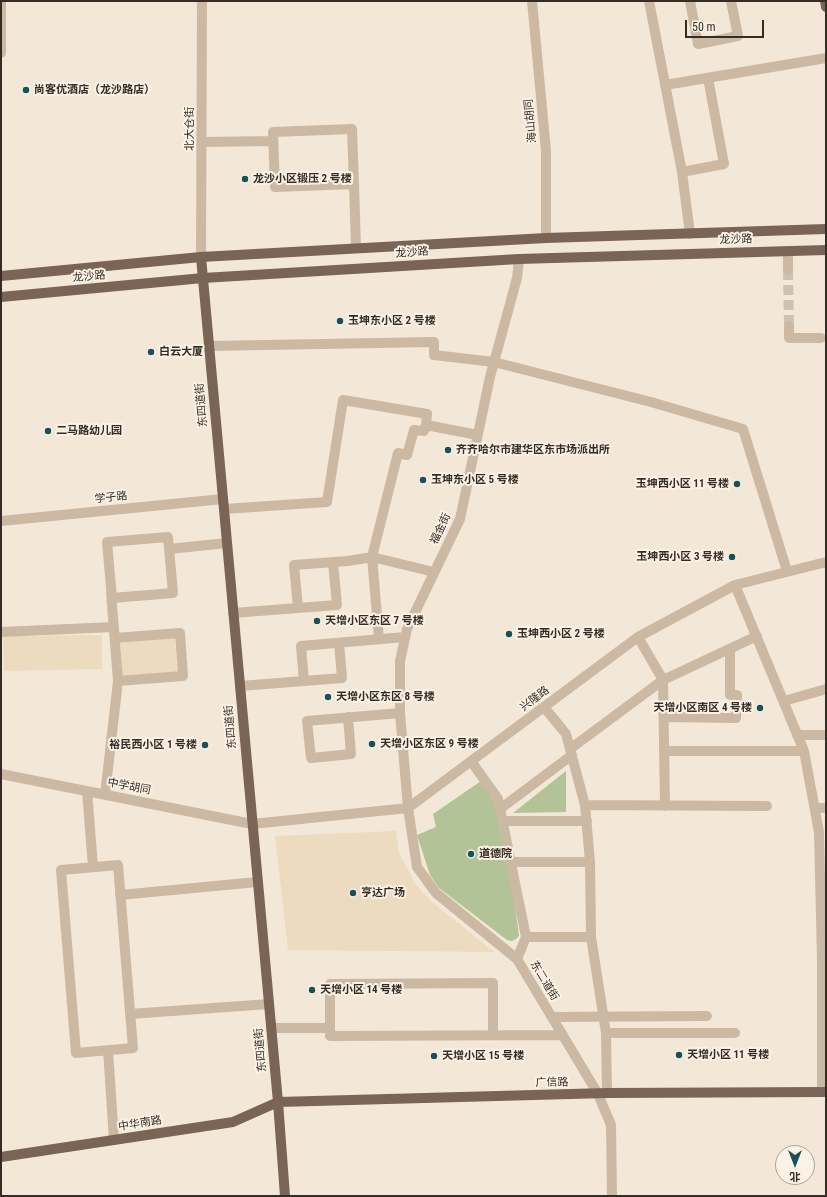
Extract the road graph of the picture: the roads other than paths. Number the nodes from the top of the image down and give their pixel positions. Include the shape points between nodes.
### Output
1 (1, 1) edge
2 (202, 1) edge
3 (532, 1) edge
4 (649, 1) edge
5 (690, 1) edge
6 (731, 1) edge
7 (825, 1) edge
8 (826, 7) edge
9 (1, 53) edge
10 (826, 58) edge
11 (708, 78) junction
12 (665, 85) junction
13 (273, 141) junction
14 (202, 142) junction
15 (682, 172) junction
16 (354, 184) junction
17 (826, 229) edge
18 (690, 234) junction
19 (546, 238) junction
20 (356, 248) junction
21 (826, 250) edge
22 (788, 251) junction
23 (201, 257) junction
24 (519, 259) junction
25 (788, 270) tunnel mouth
26 (1, 276) edge
27 (203, 278) junction
28 (1, 297) edge
29 (789, 326) tunnel mouth
30 (821, 338) dead end
31 (209, 346) junction
32 (494, 362) junction
33 (426, 425) junction
34 (478, 434) junction
35 (223, 504) junction
36 (1, 521) edge
37 (227, 543) junction
38 (169, 549) junction
39 (372, 557) junction
40 (333, 562) junction
41 (826, 562) edge
42 (787, 571) junction
43 (434, 572) junction
44 (735, 585) junction
45 (111, 592) junction
46 (298, 608) junction
47 (233, 613) junction
48 (114, 627) junction
49 (1, 632) edge
50 (756, 636) junction
51 (405, 637) junction
52 (638, 637) junction
53 (115, 638) junction
54 (379, 639) junction
55 (339, 643) junction
56 (730, 649) junction
57 (664, 680) junction
58 (118, 681) junction
59 (304, 681) junction
60 (240, 686) junction
61 (826, 689) edge
62 (784, 701) junction
63 (544, 707) junction
64 (400, 713) junction
65 (348, 717) junction
66 (664, 717) junction
67 (797, 735) junction
68 (826, 735) edge
69 (664, 751) junction
70 (571, 752) junction
71 (804, 752) junction
72 (471, 762) junction
73 (1, 774) edge
74 (87, 791) junction
75 (106, 795) junction
76 (585, 805) junction
77 (665, 806) junction
78 (767, 806) dead end
79 (408, 808) junction
80 (815, 808) junction
81 (826, 808) edge
82 (500, 809) junction
83 (503, 821) junction
84 (586, 821) junction
85 (252, 824) junction
86 (511, 862) junction
87 (590, 862) junction
88 (93, 867) junction
89 (257, 882) junction
90 (120, 895) junction
91 (526, 937) junction
92 (591, 937) junction
93 (517, 959) junction
94 (269, 1004) junction
95 (130, 1014) junction
96 (706, 1016) dead end
97 (552, 1017) junction
98 (603, 1017) junction
99 (271, 1028) junction
100 (330, 1028) junction
101 (735, 1033) dead end
102 (606, 1034) junction
103 (493, 1035) junction
104 (563, 1035) junction
105 (108, 1050) junction
106 (824, 1092) edge
107 (603, 1094) junction
108 (278, 1102) junction
109 (114, 1140) junction
110 (1, 1157) edge
111 (285, 1196) edge
112 (612, 1196) edge

1 - 9 street
2 - 14 street, 北大仓街
3 - 19 street, 海山胡同 via 546,151
4 - 12 street
5 - 6 street via 698,44 738,36
7 - 8 main road
10 - 11 street
11 - 12 street
11 - 15 street via 724,164
12 - 15 street
13 - 14 street
13 - 16 street via 275,187
13 - 16 street via 273,132 352,129
14 - 23 street, 北大仓街
15 - 18 street
16 - 20 street
17 - 18 main road, 龙沙路
18 - 19 main road, 龙沙路
19 - 20 main road, 龙沙路
20 - 23 main road, 龙沙路
21 - 22 main road, 龙沙路
22 - 24 main road, 龙沙路
22 - 25 street
23 - 26 main road, 龙沙路
23 - 27 main road, 东四道街
24 - 27 main road, 龙沙路
24 - 32 street, 福金街 via 517,278
27 - 28 main road, 龙沙路
27 - 31 main road, 东四道街
29 - 30 street via 789,338
31 - 32 street via 434,342 434,355
31 - 35 main road, 东四道街
32 - 34 street, 福金街
32 - 42 street via 651,402 743,429
33 - 34 street
33 - 35 street, 学子路 via 427,414 343,400 327,502
33 - 39 street via 424,431 414,430 407,455 398,454
34 - 43 street, 福金街 via 460,519
35 - 36 street, 学子路
35 - 37 main road, 东四道街
37 - 38 street
37 - 47 main road, 东四道街
38 - 45 street via 173,593 112,598
38 - 45 street via 168,537 107,542
39 - 40 street
39 - 43 street
39 - 54 street
40 - 46 street via 336,605
40 - 46 street via 294,565
41 - 42 street, 兴隆路
42 - 44 street, 兴隆路
43 - 51 street, 福金街
44 - 50 street
44 - 52 street, 兴隆路
45 - 48 street
46 - 47 street
47 - 60 main road, 东四道街
48 - 49 street
48 - 53 street
50 - 56 street
50 - 62 street
51 - 54 street
51 - 64 street, 福金街 via 400,661
52 - 57 street
52 - 63 street, 兴隆路
53 - 58 street
53 - 58 street via 180,633 183,676
54 - 55 street
55 - 59 street via 301,646
55 - 59 street via 342,678
56 - 57 street
56 - 66 street via 730,695 737,695 736,718
57 - 66 street
57 - 70 street
58 - 75 street
59 - 60 street
60 - 85 main road, 东四道街
61 - 62 street
62 - 67 street
63 - 70 street via 566,734
63 - 72 street, 兴隆路
64 - 65 street
64 - 79 street, 福金街
65 - 65 street via 307,721 311,758 351,754
66 - 69 street
67 - 68 street
67 - 71 street
69 - 71 street
69 - 77 street
70 - 76 street
70 - 82 street
71 - 80 street
72 - 79 street, 兴隆路
72 - 82 street via 498,799
73 - 74 street, 中学胡同
74 - 75 street, 中学胡同
74 - 88 street
75 - 85 street, 中学胡同
76 - 77 street
76 - 84 street
77 - 78 street
79 - 85 street
79 - 93 street, 东二道街 via 417,867 436,893
80 - 81 street
80 - 106 street via 820,847
82 - 83 street
83 - 84 street
83 - 86 street
84 - 87 street
85 - 89 main road, 东四道街
86 - 87 street
86 - 91 street
87 - 92 street
88 - 90 street via 118,865
88 - 105 street via 60,870 76,1053
89 - 90 street
89 - 94 main road, 东四道街
90 - 95 street
91 - 92 street
91 - 93 street
92 - 98 street
93 - 97 street, 东二道街
94 - 95 street
94 - 99 main road, 东四道街
95 - 105 street via 133,1048
96 - 98 street
97 - 98 street
97 - 104 street, 东二道街
98 - 102 street
99 - 100 street
99 - 108 main road, 东四道街
100 - 103 street via 330,1036
100 - 103 street via 330,984 493,983
101 - 102 street
102 - 107 street
103 - 104 street
104 - 107 street, 东二道街
105 - 109 street
106 - 107 main road, 广信路
107 - 108 main road, 广信路
107 - 112 street, 东二道街 via 611,1125
108 - 109 main road, 中华南路 via 233,1122
108 - 111 main road, 东四道街
109 - 110 main road, 中华南路

